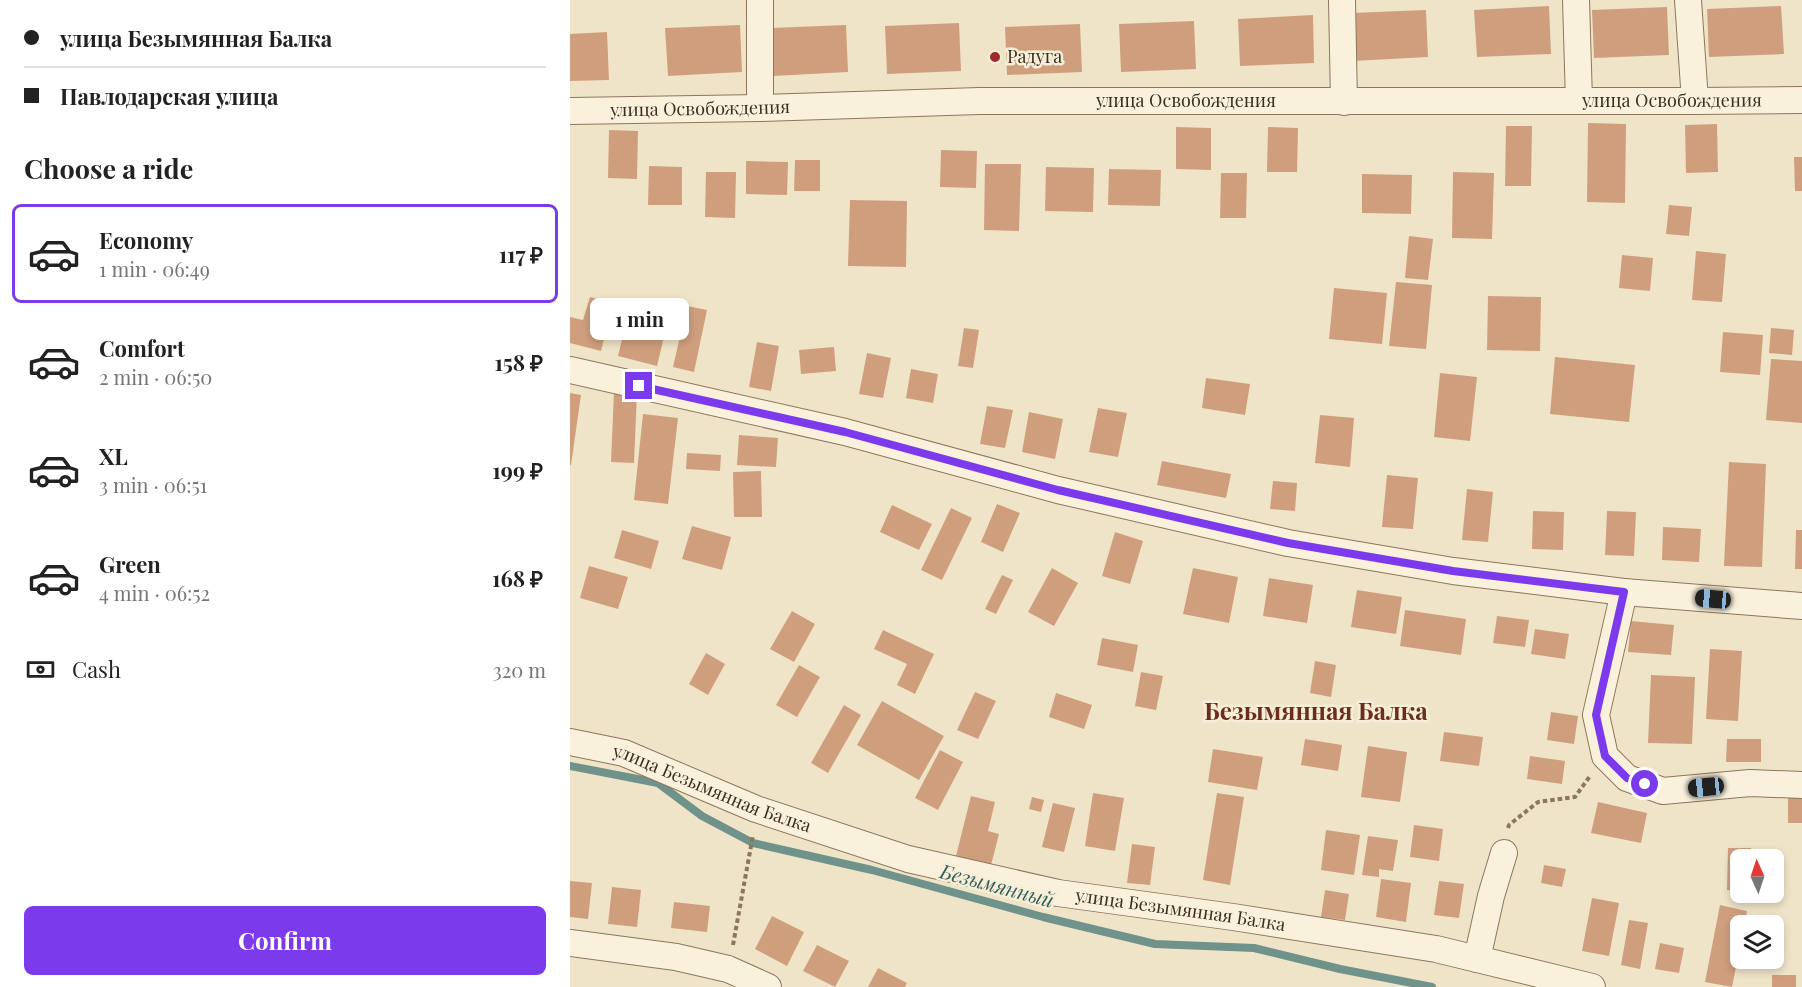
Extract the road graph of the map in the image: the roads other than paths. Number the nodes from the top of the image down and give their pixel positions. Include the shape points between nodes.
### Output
1 (760, 0) edge
2 (1342, 0) edge
3 (1576, 0) edge
4 (1688, 0) edge
5 (1802, 100) edge
6 (1579, 101) junction
7 (1695, 101) junction
8 (1344, 102) junction
9 (760, 108) junction
10 (570, 111) edge
11 (570, 370) edge
12 (1624, 592) junction
13 (1802, 606) edge
14 (570, 742) edge
15 (1802, 785) edge
16 (1503, 853) road end
17 (570, 943) edge
18 (1477, 959) junction
19 (749, 981) edge
20 (1592, 987) edge

1 - 9 street
2 - 8 street
3 - 6 street
4 - 7 street
5 - 7 street, улица Освобождения
6 - 7 street, улица Освобождения
6 - 8 street, улица Освобождения
8 - 9 street, улица Освобождения via 979,101
9 - 10 street, улица Освобождения
11 - 12 street via 845,432 1058,490 1288,543 1453,571
12 - 13 street
12 - 15 street via 1596,715 1605,756 1627,778 1663,791 1750,783
14 - 18 street, улица Безымянная Балка via 624,753 756,809 908,859 1058,893 1424,947
16 - 18 street
17 - 19 street via 676,957
18 - 20 street, улица Безымянная Балка

